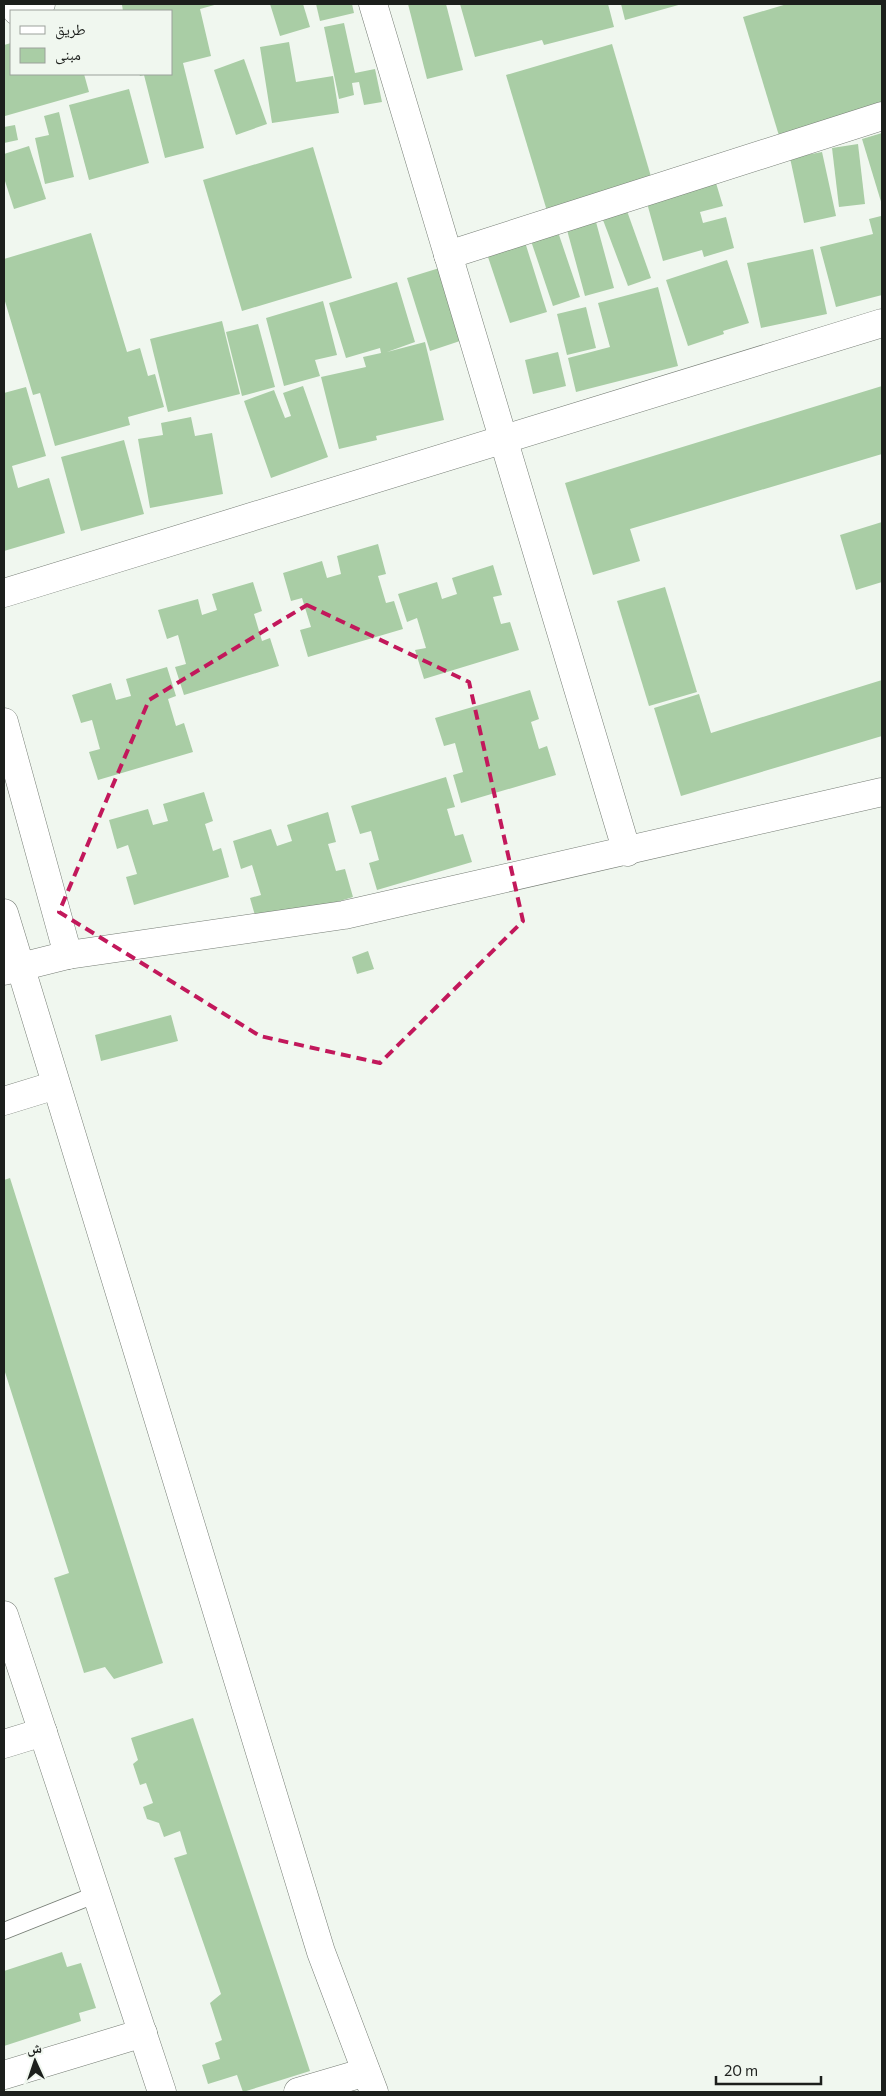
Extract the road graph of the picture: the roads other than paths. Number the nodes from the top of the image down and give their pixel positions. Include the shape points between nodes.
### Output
1 (41, 4) edge
2 (373, 4) edge
3 (20, 10) edge
4 (882, 116) edge
5 (448, 255) junction
6 (882, 323) edge
7 (504, 441) junction
8 (4, 594) edge
9 (4, 722) edge
10 (882, 792) edge
11 (627, 852) junction
12 (4, 913) edge
13 (68, 955) junction
14 (12, 969) edge
15 (56, 1084) junction
16 (4, 1101) edge
17 (4, 1615) edge
18 (12, 1664) edge
19 (43, 1732) junction
20 (4, 1744) edge
21 (97, 1894) junction
22 (4, 1931) edge
23 (143, 2033) junction
24 (4, 2075) edge
25 (370, 2082) edge
26 (162, 2092) edge
27 (298, 2092) edge

1 - 3 street
2 - 5 street
4 - 5 street
5 - 7 street
6 - 7 street
7 - 8 street
7 - 11 street
9 - 13 street
10 - 11 street
11 - 13 street via 344,915
12 - 14 street
13 - 14 street
14 - 15 street
15 - 16 street
15 - 25 street via 321,1952
17 - 18 street
18 - 19 street
19 - 20 street
19 - 21 street
21 - 22 lane
21 - 23 street
23 - 24 street
23 - 26 street
25 - 27 street

